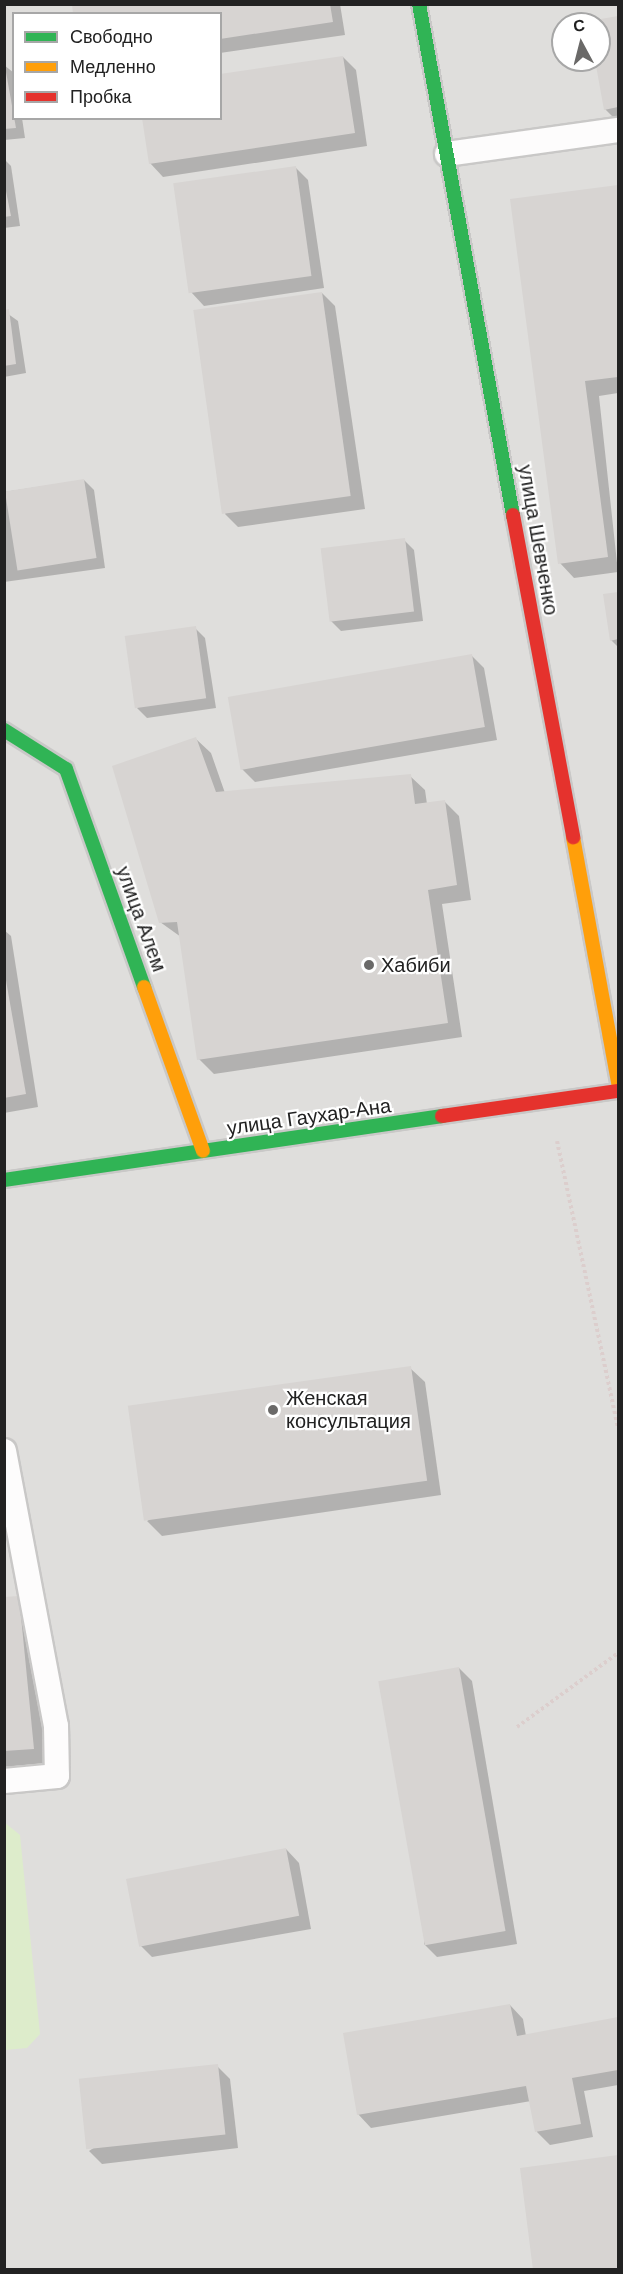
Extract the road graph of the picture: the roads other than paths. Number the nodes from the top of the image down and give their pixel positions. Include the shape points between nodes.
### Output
1 (419, 4) edge
2 (618, 130) edge
3 (447, 154) junction
4 (4, 730) edge
5 (618, 1083) edge
6 (618, 1091) edge
7 (203, 1151) junction
8 (4, 1180) edge
9 (4, 1451) edge
10 (4, 1781) edge

1 - 3 street, улица Шевченко
2 - 3 lane
3 - 5 street, улица Шевченко
4 - 7 street, улица Алем via 66,769
6 - 7 street, улица Гаухар-Ана via 549,1105
7 - 8 street, улица Гаухар-Ана
9 - 10 lane via 56,1726 57,1776

